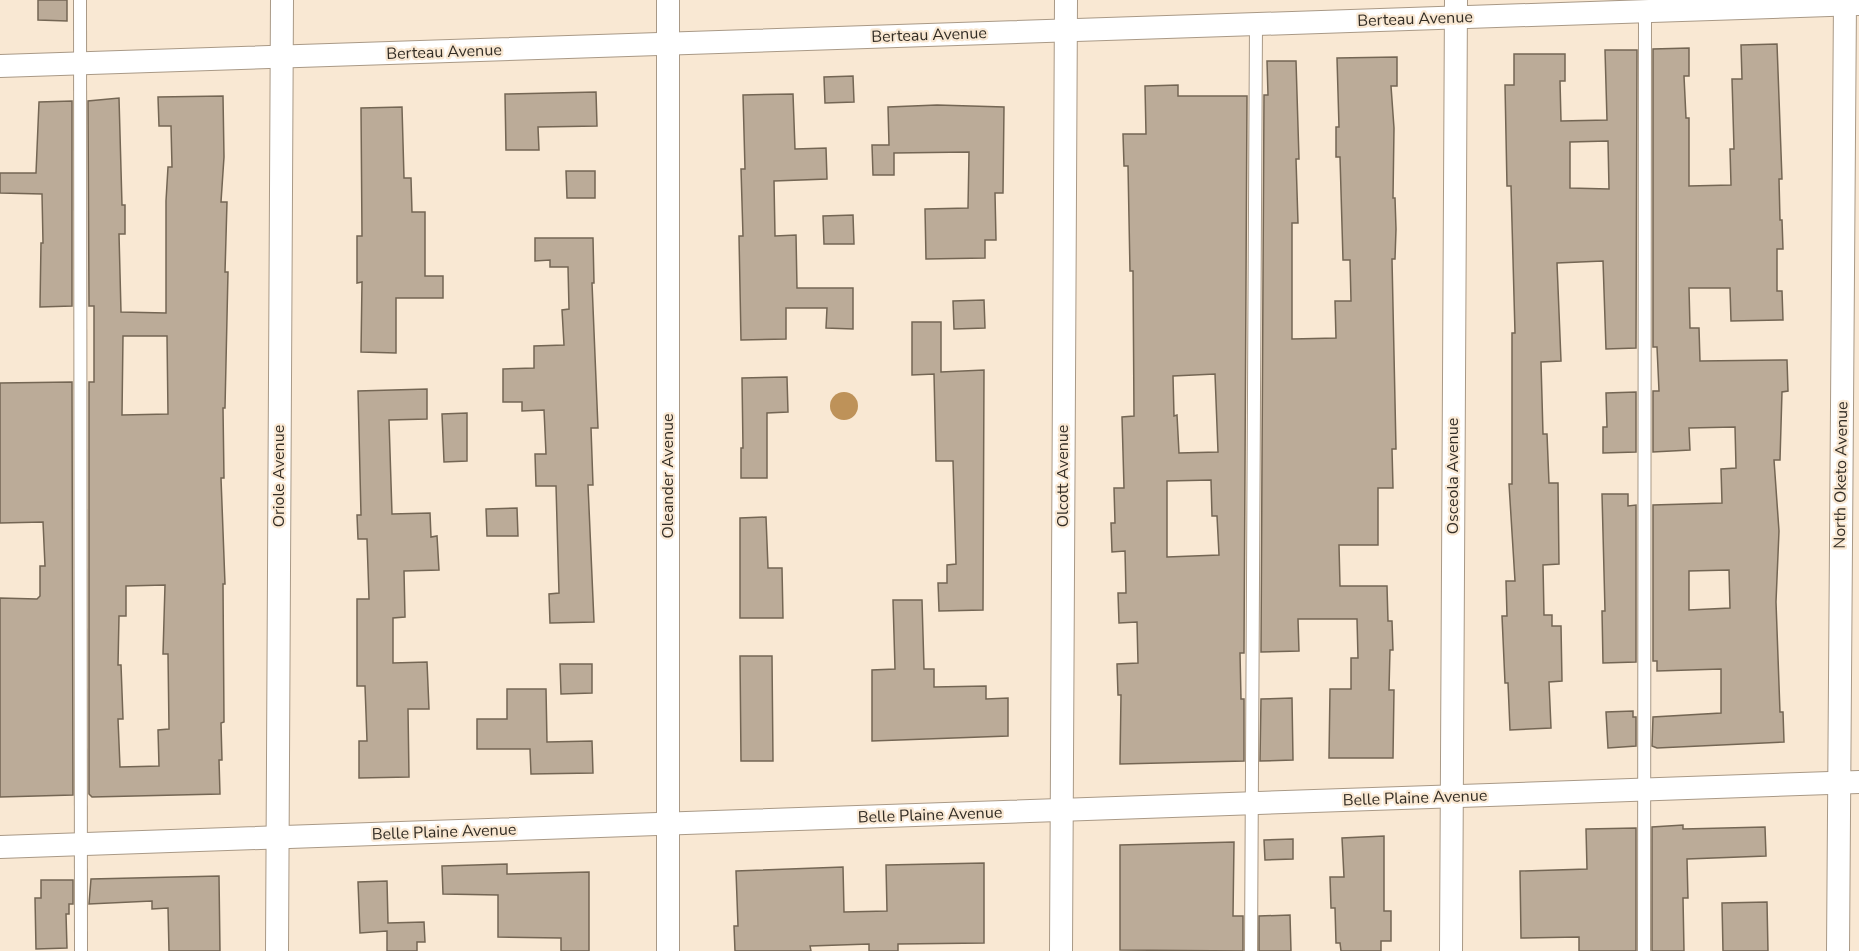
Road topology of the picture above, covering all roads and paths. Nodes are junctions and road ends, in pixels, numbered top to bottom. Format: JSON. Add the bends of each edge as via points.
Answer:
{"nodes":[{"id":1,"x":80,"y":0,"type":"edge"},
{"id":2,"x":282,"y":0,"type":"edge"},
{"id":3,"x":668,"y":0,"type":"edge"},
{"id":4,"x":1066,"y":0,"type":"edge"},
{"id":5,"x":1850,"y":3,"type":"edge"},
{"id":6,"x":1456,"y":9,"type":"edge"},
{"id":7,"x":1645,"y":11,"type":"junction"},
{"id":8,"x":1256,"y":24,"type":"junction"},
{"id":9,"x":1065,"y":30,"type":"junction"},
{"id":10,"x":668,"y":44,"type":"junction"},
{"id":11,"x":281,"y":57,"type":"junction"},
{"id":12,"x":80,"y":63,"type":"junction"},
{"id":13,"x":0,"y":66,"type":"edge"},
{"id":14,"x":1848,"y":782,"type":"edge"},
{"id":15,"x":1645,"y":789,"type":"junction"},
{"id":16,"x":1451,"y":797,"type":"junction"},
{"id":17,"x":1253,"y":803,"type":"junction"},
{"id":18,"x":1062,"y":810,"type":"junction"},
{"id":19,"x":668,"y":824,"type":"junction"},
{"id":20,"x":278,"y":837,"type":"junction"},
{"id":21,"x":81,"y":844,"type":"junction"},
{"id":22,"x":0,"y":847,"type":"edge"},
{"id":23,"x":81,"y":951,"type":"edge"},
{"id":24,"x":277,"y":951,"type":"edge"},
{"id":25,"x":668,"y":951,"type":"edge"},
{"id":26,"x":1061,"y":951,"type":"edge"},
{"id":27,"x":1251,"y":951,"type":"edge"},
{"id":28,"x":1451,"y":951,"type":"edge"},
{"id":29,"x":1644,"y":951,"type":"edge"},
{"id":30,"x":1838,"y":951,"type":"edge"}],
"edges":[{"from":1,"to":12,"type":"lane"},
{"from":2,"to":11,"type":"street","name":"Oriole Avenue"},
{"from":3,"to":10,"type":"street","name":"Oleander Avenue"},
{"from":4,"to":9,"type":"street","name":"Olcott Avenue"},
{"from":5,"to":7,"type":"street","name":"Berteau Avenue"},
{"from":5,"to":14,"type":"street","name":"North Oketo Avenue"},
{"from":6,"to":7,"type":"street","name":"Berteau Avenue"},
{"from":6,"to":8,"type":"street","name":"Berteau Avenue"},
{"from":6,"to":16,"type":"street","name":"Osceola Avenue"},
{"from":7,"to":15,"type":"lane"},
{"from":8,"to":9,"type":"street","name":"Berteau Avenue"},
{"from":8,"to":17,"type":"lane"},
{"from":9,"to":10,"type":"street","name":"Berteau Avenue"},
{"from":9,"to":18,"type":"street","name":"Olcott Avenue"},
{"from":10,"to":11,"type":"street","name":"Berteau Avenue"},
{"from":10,"to":19,"type":"street","name":"Oleander Avenue"},
{"from":11,"to":12,"type":"street","name":"Berteau Avenue"},
{"from":11,"to":20,"type":"street","name":"Oriole Avenue"},
{"from":12,"to":13,"type":"street","name":"Berteau Avenue"},
{"from":12,"to":21,"type":"lane"},
{"from":14,"to":15,"type":"street","name":"Belle Plaine Avenue"},
{"from":14,"to":30,"type":"street","name":"North Oketo Avenue"},
{"from":15,"to":16,"type":"street","name":"Belle Plaine Avenue"},
{"from":15,"to":29,"type":"lane"},
{"from":16,"to":17,"type":"street","name":"Belle Plaine Avenue"},
{"from":16,"to":28,"type":"street","name":"Osceola Avenue"},
{"from":17,"to":18,"type":"street","name":"Belle Plaine Avenue"},
{"from":17,"to":27,"type":"lane"},
{"from":18,"to":19,"type":"street","name":"Belle Plaine Avenue"},
{"from":18,"to":26,"type":"street","name":"Olcott Avenue"},
{"from":19,"to":20,"type":"street","name":"Belle Plaine Avenue"},
{"from":19,"to":25,"type":"street","name":"Oleander Avenue"},
{"from":20,"to":21,"type":"street","name":"Belle Plaine Avenue"},
{"from":20,"to":24,"type":"street","name":"Oriole Avenue"},
{"from":21,"to":22,"type":"street","name":"Belle Plaine Avenue"},
{"from":21,"to":23,"type":"lane"}]}
